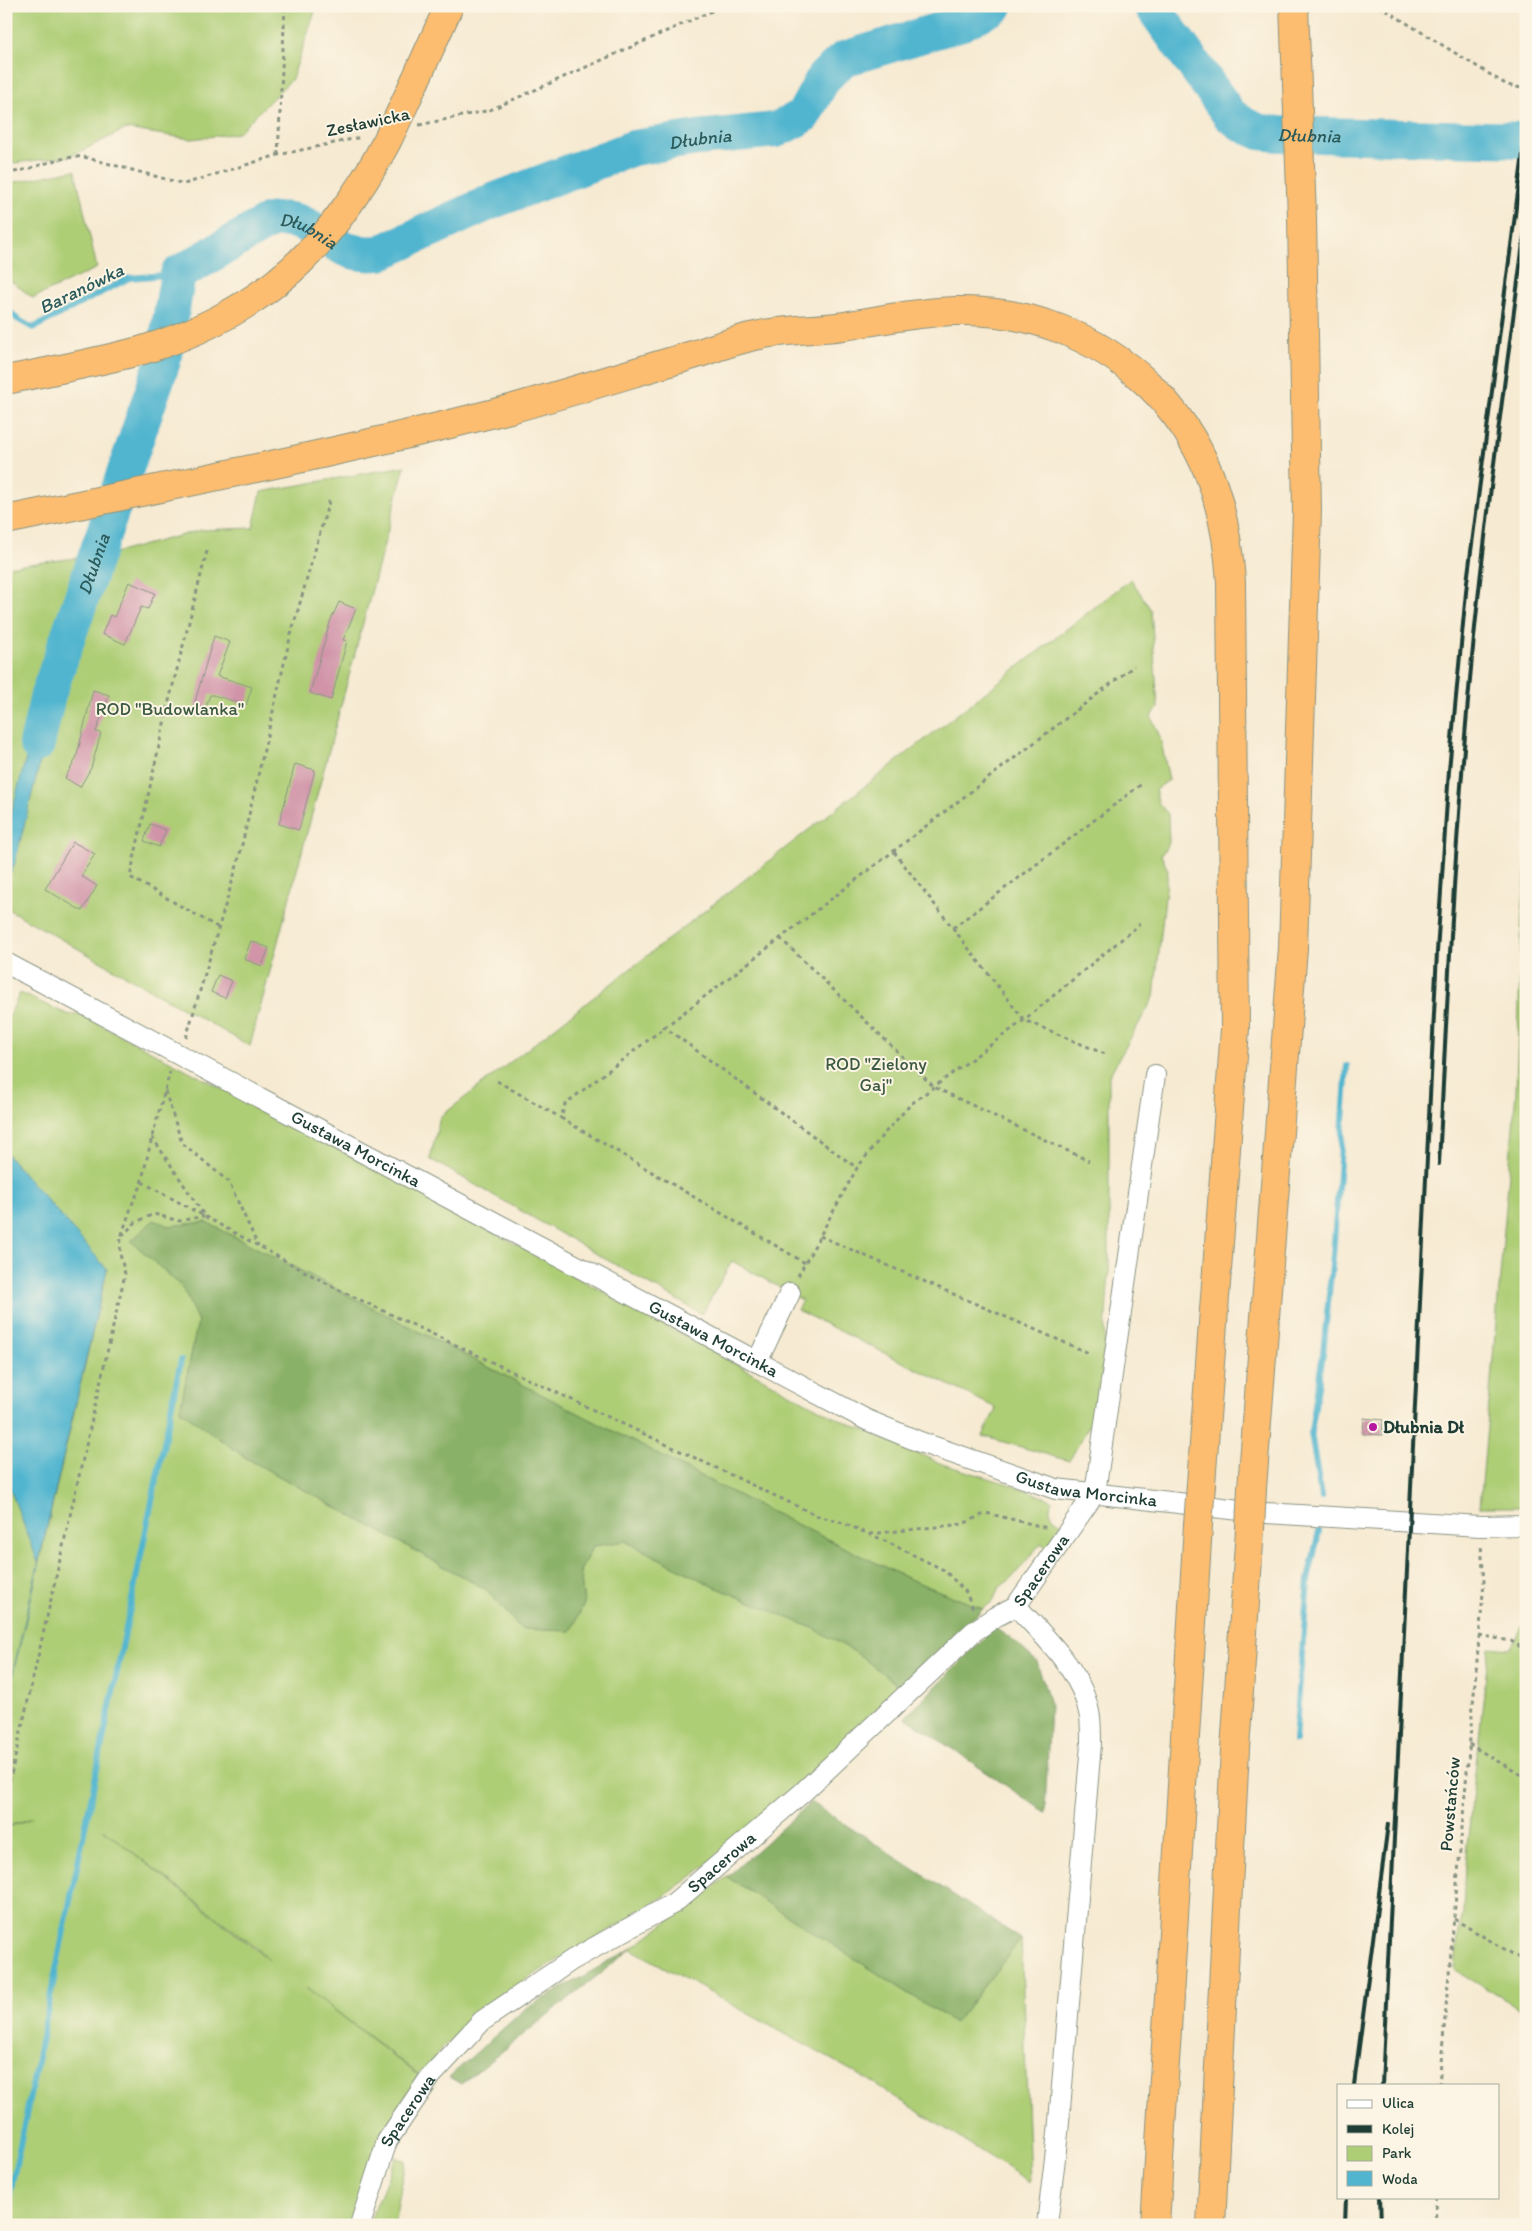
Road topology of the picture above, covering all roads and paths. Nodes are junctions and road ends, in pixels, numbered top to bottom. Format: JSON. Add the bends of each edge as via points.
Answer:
{"nodes":[{"id":1,"x":285,"y":6,"type":"edge"},
{"id":2,"x":449,"y":6,"type":"edge"},
{"id":3,"x":722,"y":6,"type":"edge"},
{"id":4,"x":1294,"y":6,"type":"edge"},
{"id":5,"x":1378,"y":6,"type":"edge"},
{"id":6,"x":1526,"y":89,"type":"edge"},
{"id":7,"x":413,"y":127,"type":"dead end"},
{"id":8,"x":365,"y":137,"type":"dead end"},
{"id":9,"x":278,"y":155,"type":"junction"},
{"id":10,"x":6,"y":173,"type":"edge"},
{"id":11,"x":6,"y":380,"type":"edge"},
{"id":12,"x":328,"y":502,"type":"dead end"},
{"id":13,"x":6,"y":520,"type":"edge"},
{"id":14,"x":207,"y":551,"type":"dead end"},
{"id":15,"x":1134,"y":666,"type":"dead end"},
{"id":16,"x":1143,"y":783,"type":"dead end"},
{"id":17,"x":894,"y":852,"type":"junction"},
{"id":18,"x":1140,"y":924,"type":"dead end"},
{"id":19,"x":218,"y":928,"type":"junction"},
{"id":20,"x":953,"y":928,"type":"junction"},
{"id":21,"x":780,"y":938,"type":"junction"},
{"id":22,"x":7,"y":963,"type":"edge"},
{"id":23,"x":1024,"y":1020,"type":"junction"},
{"id":24,"x":663,"y":1026,"type":"junction"},
{"id":25,"x":179,"y":1054,"type":"junction"},
{"id":26,"x":1105,"y":1054,"type":"dead end"},
{"id":27,"x":1155,"y":1075,"type":"dead end"},
{"id":28,"x":497,"y":1081,"type":"dead end"},
{"id":29,"x":934,"y":1088,"type":"junction"},
{"id":30,"x":165,"y":1090,"type":"junction"},
{"id":31,"x":561,"y":1118,"type":"junction"},
{"id":32,"x":152,"y":1137,"type":"junction"},
{"id":33,"x":1089,"y":1161,"type":"dead end"},
{"id":34,"x":857,"y":1168,"type":"junction"},
{"id":35,"x":142,"y":1182,"type":"junction"},
{"id":36,"x":205,"y":1216,"type":"junction"},
{"id":37,"x":820,"y":1236,"type":"junction"},
{"id":38,"x":121,"y":1237,"type":"junction"},
{"id":39,"x":258,"y":1246,"type":"junction"},
{"id":40,"x":805,"y":1263,"type":"junction"},
{"id":41,"x":790,"y":1293,"type":"joint"},
{"id":42,"x":1091,"y":1354,"type":"dead end"},
{"id":43,"x":757,"y":1362,"type":"junction"},
{"id":44,"x":1095,"y":1493,"type":"junction"},
{"id":45,"x":1526,"y":1525,"type":"edge"},
{"id":46,"x":1480,"y":1526,"type":"junction"},
{"id":47,"x":1068,"y":1532,"type":"junction"},
{"id":48,"x":867,"y":1534,"type":"junction"},
{"id":49,"x":1016,"y":1606,"type":"junction"},
{"id":50,"x":974,"y":1632,"type":"junction"},
{"id":51,"x":1479,"y":1635,"type":"junction"},
{"id":52,"x":1526,"y":1650,"type":"edge"},
{"id":53,"x":1470,"y":1744,"type":"junction"},
{"id":54,"x":1526,"y":1778,"type":"edge"},
{"id":55,"x":6,"y":1797,"type":"edge"},
{"id":56,"x":1454,"y":1919,"type":"junction"},
{"id":57,"x":1526,"y":1962,"type":"edge"},
{"id":58,"x":1439,"y":2084,"type":"edge"},
{"id":59,"x":1435,"y":2198,"type":"edge"},
{"id":60,"x":360,"y":2225,"type":"edge"},
{"id":61,"x":1047,"y":2225,"type":"edge"},
{"id":62,"x":1155,"y":2225,"type":"edge"},
{"id":63,"x":1212,"y":2225,"type":"edge"},
{"id":64,"x":1436,"y":2225,"type":"edge"}],
"edges":[{"from":1,"to":9,"type":"path"},
{"from":2,"to":11,"type":"highway","bridge":true,"via":[[387,142],[356,192],[318,242],[278,281],[234,311],[145,349]]},
{"from":3,"to":7,"type":"path","name":"Zesławicka","via":[[490,110]]},
{"from":4,"to":63,"type":"highway","bridge":true,"via":[[1302,217],[1307,511],[1293,948],[1235,1749]]},
{"from":5,"to":6,"type":"path","via":[[1507,84]]},
{"from":8,"to":9,"type":"path","name":"Zesławicka"},
{"from":9,"to":10,"type":"path","name":"Zesławicka","via":[[184,184],[71,156],[24,171]]},
{"from":12,"to":19,"type":"path","via":[[290,638],[238,862]]},
{"from":13,"to":62,"type":"highway","bridge":true,"via":[[362,444],[511,408],[762,334],[819,330],[939,312],[982,312],[1031,319],[1059,328],[1089,342],[1131,369],[1169,407],[1200,454],[1220,503],[1229,552],[1235,1029],[1198,1525]]},
{"from":14,"to":19,"type":"path","via":[[169,701],[130,877]]},
{"from":15,"to":17,"type":"path"},
{"from":16,"to":20,"type":"path"},
{"from":17,"to":20,"type":"path"},
{"from":17,"to":21,"type":"path"},
{"from":18,"to":23,"type":"path"},
{"from":19,"to":25,"type":"path"},
{"from":20,"to":23,"type":"path"},
{"from":21,"to":24,"type":"path"},
{"from":21,"to":29,"type":"path"},
{"from":22,"to":25,"type":"street","name":"Gustawa Morcinka"},
{"from":23,"to":26,"type":"path"},
{"from":23,"to":29,"type":"path"},
{"from":24,"to":31,"type":"path","via":[[566,1104]]},
{"from":24,"to":34,"type":"path"},
{"from":25,"to":30,"type":"path"},
{"from":25,"to":43,"type":"street","name":"Gustawa Morcinka"},
{"from":27,"to":44,"type":"street"},
{"from":28,"to":31,"type":"path"},
{"from":29,"to":33,"type":"path"},
{"from":29,"to":34,"type":"path","via":[[911,1104]]},
{"from":30,"to":32,"type":"path"},
{"from":30,"to":39,"type":"path","via":[[182,1143],[229,1182]]},
{"from":31,"to":40,"type":"path"},
{"from":32,"to":35,"type":"path"},
{"from":32,"to":36,"type":"path"},
{"from":34,"to":37,"type":"path"},
{"from":35,"to":36,"type":"path"},
{"from":35,"to":38,"type":"path"},
{"from":36,"to":38,"type":"path","via":[[179,1221],[154,1214],[136,1222]]},
{"from":36,"to":39,"type":"path"},
{"from":37,"to":40,"type":"path"},
{"from":37,"to":42,"type":"path"},
{"from":38,"to":55,"type":"path","via":[[120,1254],[125,1274]]},
{"from":39,"to":48,"type":"path","via":[[362,1301],[818,1516]]},
{"from":40,"to":41,"type":"path"},
{"from":41,"to":43,"type":"street"},
{"from":43,"to":44,"type":"street","name":"Gustawa Morcinka","via":[[866,1420],[920,1442],[1056,1489]]},
{"from":44,"to":46,"type":"street","name":"Gustawa Morcinka","via":[[1266,1513]]},
{"from":44,"to":47,"type":"street","name":"Spacerowa"},
{"from":45,"to":46,"type":"street","name":"Gustawa Morcinka"},
{"from":46,"to":51,"type":"path","name":"Powstańców","via":[[1484,1582]]},
{"from":47,"to":48,"type":"path","via":[[986,1513],[964,1524]]},
{"from":47,"to":49,"type":"street","name":"Spacerowa"},
{"from":48,"to":50,"type":"path","via":[[944,1570],[966,1592],[973,1607]]},
{"from":49,"to":50,"type":"street","name":"Spacerowa","via":[[995,1616]]},
{"from":49,"to":61,"type":"street","via":[[1072,1672],[1090,1717],[1092,1744]]},
{"from":50,"to":60,"type":"street","name":"Spacerowa","via":[[802,1793],[674,1903],[572,1960],[482,2021],[432,2076],[388,2141]]},
{"from":51,"to":52,"type":"path","via":[[1511,1641]]},
{"from":51,"to":53,"type":"path","name":"Powstańców"},
{"from":53,"to":54,"type":"path"},
{"from":53,"to":56,"type":"path","name":"Powstańców"},
{"from":56,"to":57,"type":"path"},
{"from":56,"to":58,"type":"path","name":"Powstańców"},
{"from":59,"to":64,"type":"path"}]}
